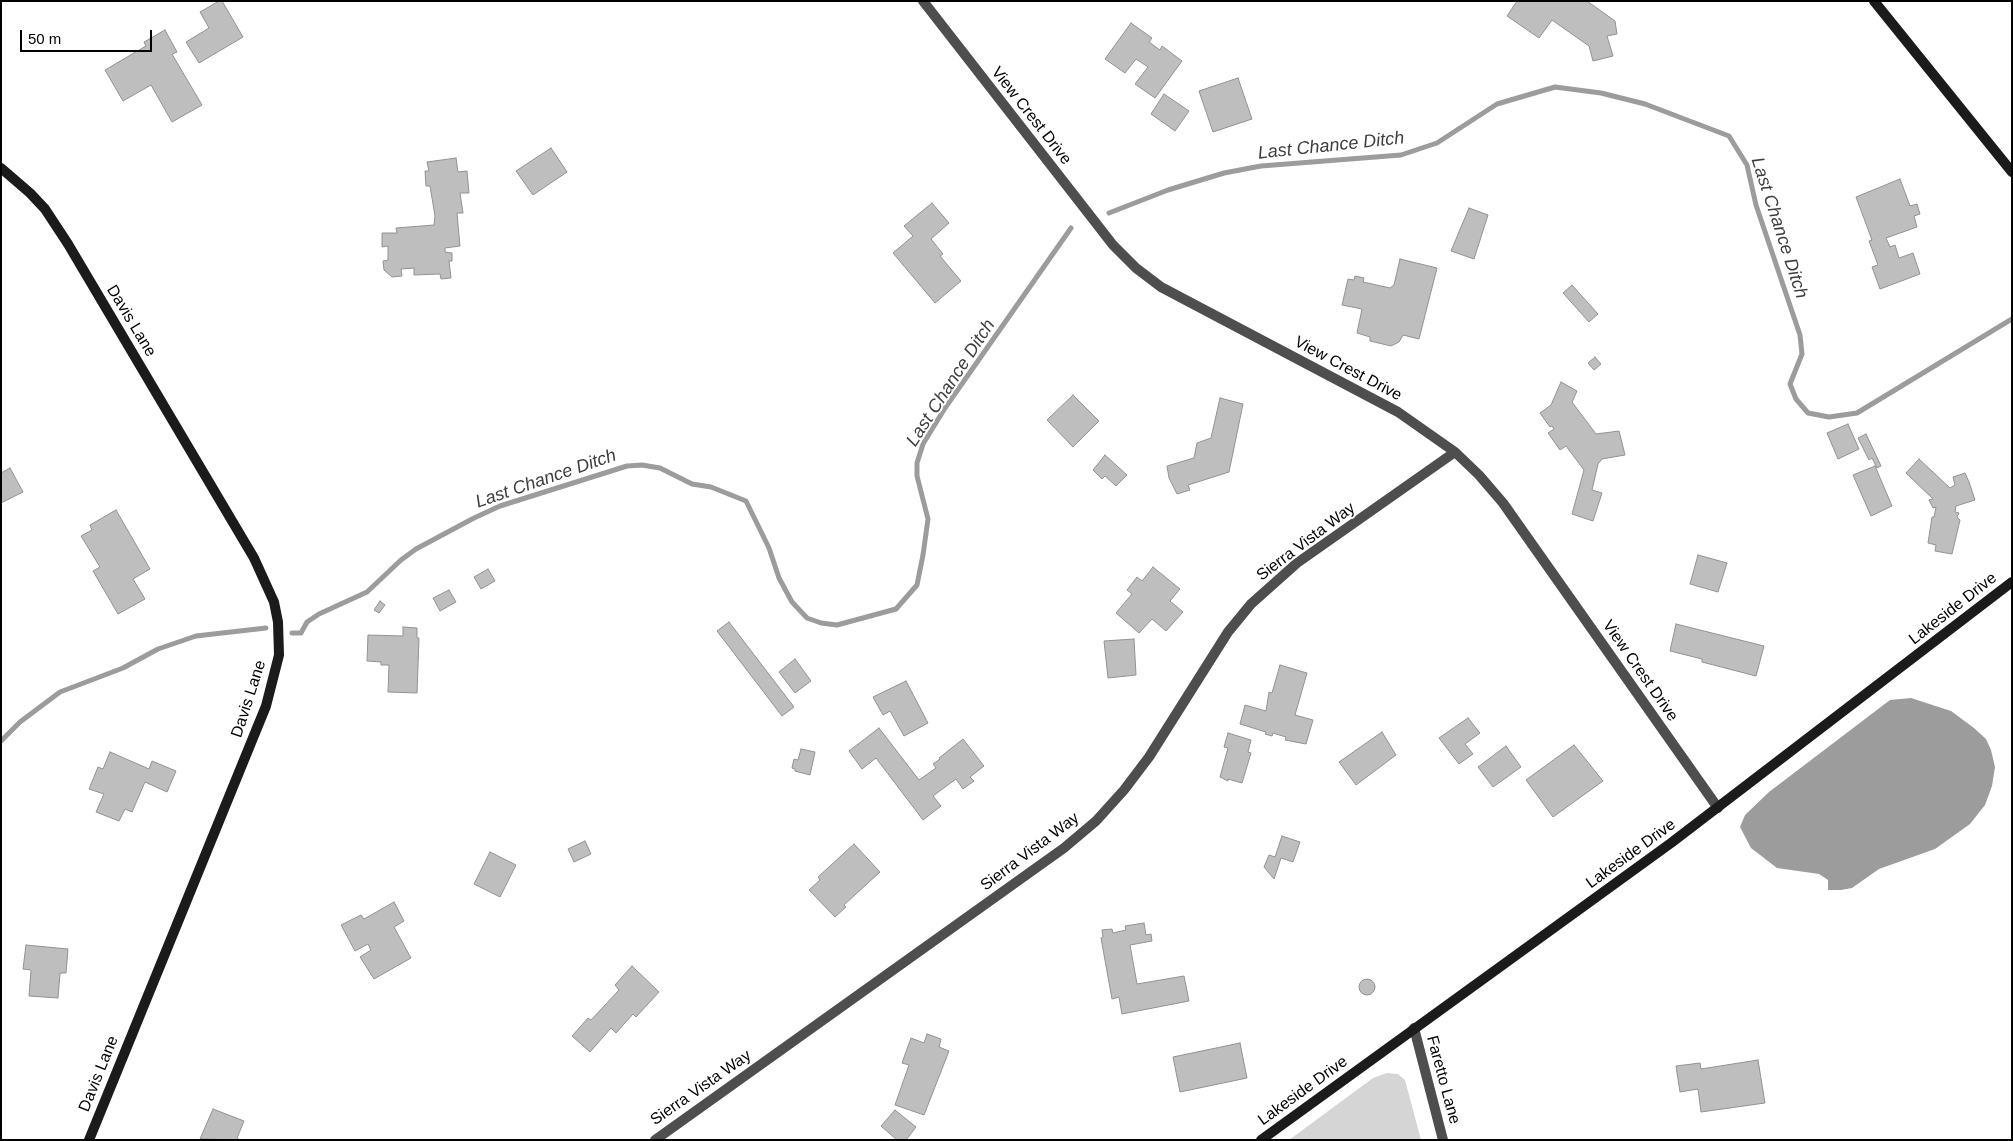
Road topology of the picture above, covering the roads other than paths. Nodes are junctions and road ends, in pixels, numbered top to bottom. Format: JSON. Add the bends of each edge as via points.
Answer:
{"nodes":[{"id":1,"x":923,"y":1,"type":"edge"},
{"id":2,"x":1874,"y":1,"type":"edge"},
{"id":3,"x":1,"y":168,"type":"edge"},
{"id":4,"x":2012,"y":172,"type":"edge"},
{"id":5,"x":1455,"y":452,"type":"junction"},
{"id":6,"x":2012,"y":582,"type":"edge"},
{"id":7,"x":1718,"y":808,"type":"junction"},
{"id":8,"x":1414,"y":1028,"type":"junction"},
{"id":9,"x":89,"y":1140,"type":"edge"},
{"id":10,"x":654,"y":1140,"type":"edge"},
{"id":11,"x":1261,"y":1140,"type":"edge"},
{"id":12,"x":1444,"y":1140,"type":"edge"}],
"edges":[{"from":1,"to":5,"type":"street","name":"View Crest Drive","via":[[1113,245],[1136,268],[1161,287],[1398,412]]},
{"from":2,"to":4,"type":"street"},
{"from":3,"to":9,"type":"street","name":"Davis Lane","via":[[35,198],[68,244],[254,558],[274,602],[278,622],[279,655],[266,706]]},
{"from":5,"to":7,"type":"street","name":"View Crest Drive","via":[[1502,503]]},
{"from":5,"to":10,"type":"street","name":"Sierra Vista Way","via":[[1297,564],[1251,604],[1228,632],[1149,757],[1096,821],[1064,848]]},
{"from":6,"to":7,"type":"street","name":"Lakeside Drive"},
{"from":7,"to":8,"type":"street","name":"Lakeside Drive"},
{"from":8,"to":11,"type":"street","name":"Lakeside Drive"},
{"from":8,"to":12,"type":"street","name":"Faretto Lane"}]}
